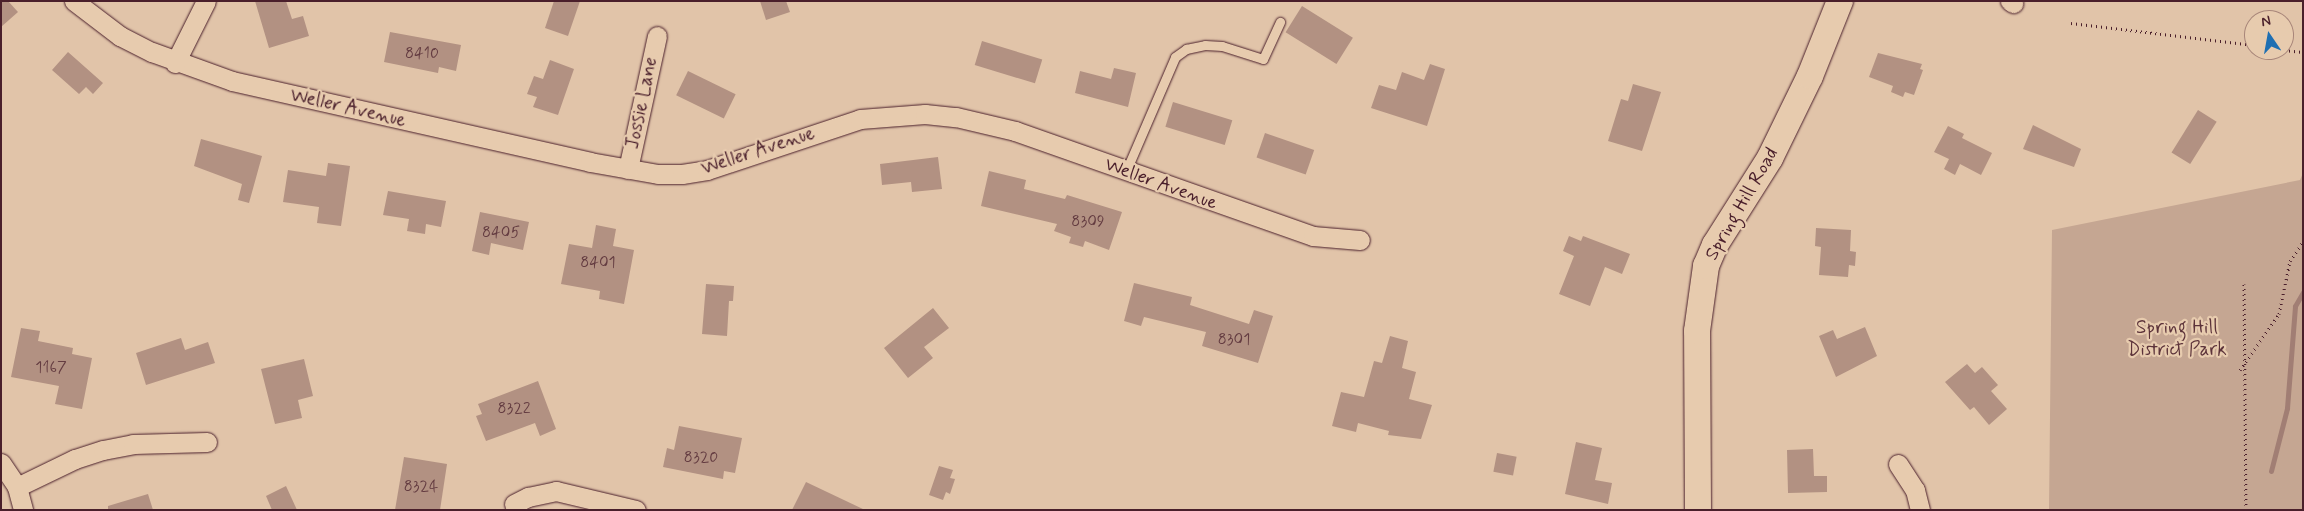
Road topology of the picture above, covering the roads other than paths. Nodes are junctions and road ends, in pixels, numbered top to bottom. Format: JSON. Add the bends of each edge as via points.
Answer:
{"nodes":[{"id":1,"x":74,"y":1,"type":"edge"},
{"id":2,"x":206,"y":1,"type":"edge"},
{"id":3,"x":1840,"y":1,"type":"edge"},
{"id":4,"x":1280,"y":22,"type":"dead end"},
{"id":5,"x":657,"y":36,"type":"dead end"},
{"id":6,"x":175,"y":63,"type":"junction"},
{"id":7,"x":628,"y":169,"type":"junction"},
{"id":8,"x":1126,"y":172,"type":"junction"},
{"id":9,"x":1360,"y":240,"type":"dead end"},
{"id":10,"x":207,"y":442,"type":"dead end"},
{"id":11,"x":1,"y":463,"type":"edge"},
{"id":12,"x":1898,"y":464,"type":"dead end"},
{"id":13,"x":17,"y":487,"type":"junction"},
{"id":14,"x":514,"y":504,"type":"dead end"},
{"id":15,"x":23,"y":510,"type":"edge"},
{"id":16,"x":636,"y":510,"type":"edge"},
{"id":17,"x":1698,"y":510,"type":"edge"},
{"id":18,"x":1920,"y":510,"type":"edge"}],
"edges":[{"from":1,"to":6,"type":"street","name":"Weller Avenue","via":[[120,36]]},
{"from":2,"to":6,"type":"street"},
{"from":3,"to":17,"type":"main road","name":"Spring Hill Road","via":[[1810,76],[1770,158],[1715,244],[1706,266],[1697,331]]},
{"from":4,"to":8,"type":"lane","via":[[1263,59],[1222,46],[1205,45],[1186,49],[1175,56]]},
{"from":5,"to":7,"type":"street","name":"Jossie Lane"},
{"from":6,"to":7,"type":"street","name":"Weller Avenue","via":[[290,95]]},
{"from":7,"to":8,"type":"street","name":"Weller Avenue","via":[[658,174],[707,170],[832,126],[890,114],[925,114],[984,122]]},
{"from":8,"to":9,"type":"street","name":"Weller Avenue","via":[[1313,236]]},
{"from":10,"to":13,"type":"street","via":[[133,444],[103,450],[75,459]]},
{"from":11,"to":13,"type":"street"},
{"from":12,"to":18,"type":"street","via":[[1916,490]]},
{"from":13,"to":15,"type":"street"},
{"from":14,"to":16,"type":"street","via":[[528,497],[556,491]]}]}
